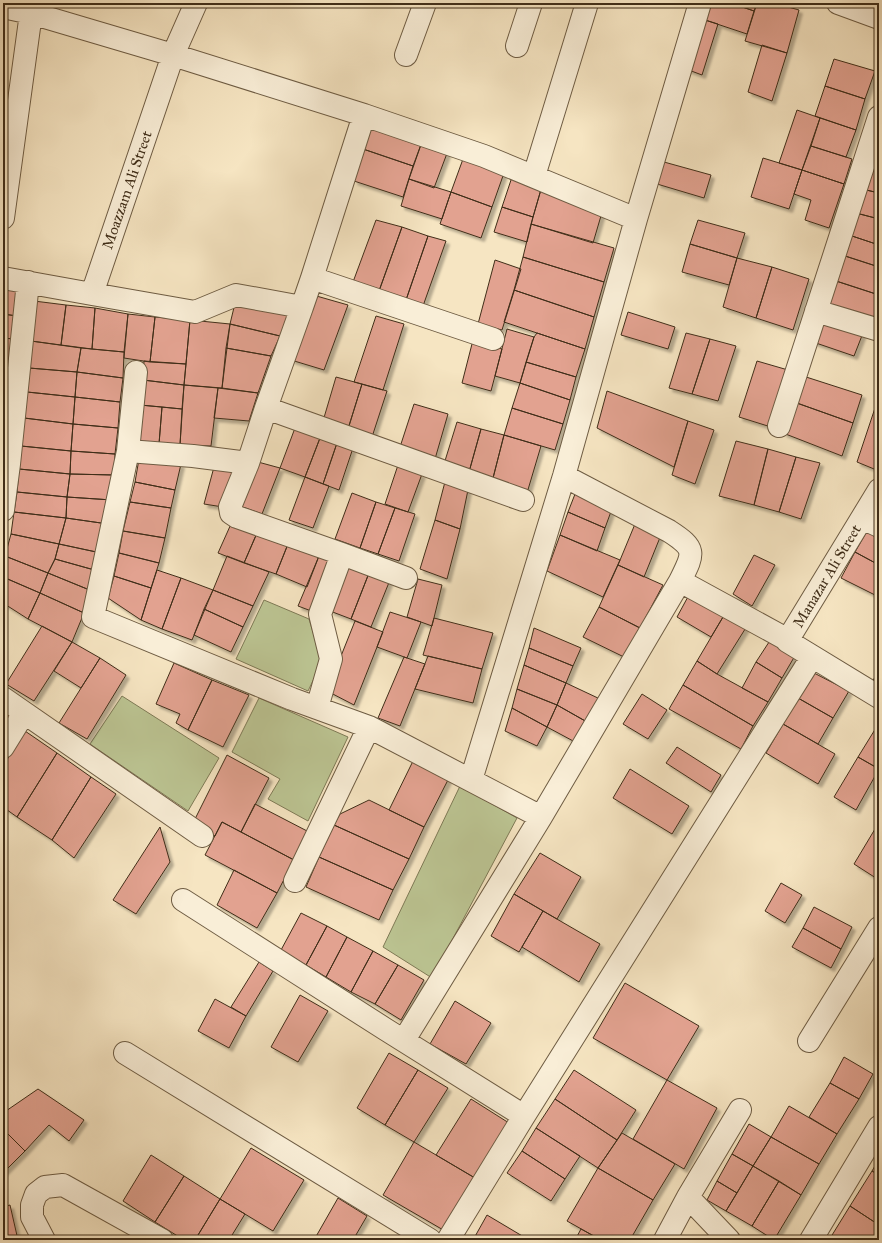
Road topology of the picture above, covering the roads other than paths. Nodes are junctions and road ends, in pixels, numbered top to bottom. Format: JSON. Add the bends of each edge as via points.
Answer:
{"nodes":[{"id":1,"x":196,"y":3,"type":"edge"},
{"id":2,"x":425,"y":3,"type":"edge"},
{"id":3,"x":531,"y":3,"type":"edge"},
{"id":4,"x":587,"y":3,"type":"edge"},
{"id":5,"x":700,"y":3,"type":"edge"},
{"id":6,"x":838,"y":3,"type":"edge"},
{"id":7,"x":3,"y":7,"type":"edge"},
{"id":8,"x":31,"y":12,"type":"junction"},
{"id":9,"x":879,"y":18,"type":"edge"},
{"id":10,"x":517,"y":46,"type":"dead end"},
{"id":11,"x":173,"y":54,"type":"junction"},
{"id":12,"x":406,"y":55,"type":"dead end"},
{"id":13,"x":364,"y":115,"type":"junction"},
{"id":14,"x":879,"y":117,"type":"edge"},
{"id":15,"x":534,"y":176,"type":"junction"},
{"id":16,"x":3,"y":218,"type":"edge"},
{"id":17,"x":636,"y":219,"type":"junction"},
{"id":18,"x":3,"y":278,"type":"edge"},
{"id":19,"x":312,"y":278,"type":"junction"},
{"id":20,"x":28,"y":282,"type":"junction"},
{"id":21,"x":92,"y":294,"type":"junction"},
{"id":22,"x":302,"y":307,"type":"junction"},
{"id":23,"x":816,"y":311,"type":"junction"},
{"id":24,"x":879,"y":330,"type":"edge"},
{"id":25,"x":493,"y":339,"type":"dead end"},
{"id":26,"x":136,"y":372,"type":"dead end"},
{"id":27,"x":266,"y":408,"type":"junction"},
{"id":28,"x":779,"y":426,"type":"dead end"},
{"id":29,"x":128,"y":452,"type":"junction"},
{"id":30,"x":248,"y":463,"type":"junction"},
{"id":31,"x":564,"y":476,"type":"junction"},
{"id":32,"x":879,"y":490,"type":"edge"},
{"id":33,"x":523,"y":500,"type":"dead end"},
{"id":34,"x":3,"y":510,"type":"edge"},
{"id":35,"x":870,"y":522,"type":"edge"},
{"id":36,"x":342,"y":554,"type":"junction"},
{"id":37,"x":406,"y":578,"type":"dead end"},
{"id":38,"x":680,"y":581,"type":"junction"},
{"id":39,"x":788,"y":641,"type":"junction"},
{"id":40,"x":812,"y":657,"type":"junction"},
{"id":41,"x":879,"y":697,"type":"edge"},
{"id":42,"x":3,"y":698,"type":"edge"},
{"id":43,"x":318,"y":708,"type":"junction"},
{"id":44,"x":24,"y":713,"type":"junction"},
{"id":45,"x":369,"y":727,"type":"junction"},
{"id":46,"x":3,"y":747,"type":"edge"},
{"id":47,"x":471,"y":780,"type":"junction"},
{"id":48,"x":541,"y":817,"type":"junction"},
{"id":49,"x":202,"y":836,"type":"dead end"},
{"id":50,"x":294,"y":881,"type":"dead end"},
{"id":51,"x":183,"y":900,"type":"dead end"},
{"id":52,"x":879,"y":928,"type":"edge"},
{"id":53,"x":404,"y":1040,"type":"junction"},
{"id":54,"x":809,"y":1040,"type":"dead end"},
{"id":55,"x":124,"y":1053,"type":"dead end"},
{"id":56,"x":740,"y":1110,"type":"dead end"},
{"id":57,"x":524,"y":1116,"type":"junction"},
{"id":58,"x":879,"y":1126,"type":"edge"},
{"id":59,"x":688,"y":1197,"type":"junction"},
{"id":60,"x":44,"y":1240,"type":"edge"},
{"id":61,"x":162,"y":1240,"type":"edge"},
{"id":62,"x":430,"y":1240,"type":"edge"},
{"id":63,"x":448,"y":1240,"type":"edge"},
{"id":64,"x":665,"y":1240,"type":"edge"},
{"id":65,"x":729,"y":1240,"type":"edge"},
{"id":66,"x":811,"y":1240,"type":"edge"}],
"edges":[{"from":1,"to":11,"type":"street","name":"Moazzam Ali Street"},
{"from":2,"to":12,"type":"street"},
{"from":3,"to":10,"type":"street"},
{"from":4,"to":15,"type":"street"},
{"from":5,"to":17,"type":"street"},
{"from":6,"to":9,"type":"street"},
{"from":7,"to":8,"type":"street"},
{"from":8,"to":11,"type":"street"},
{"from":8,"to":16,"type":"street"},
{"from":11,"to":13,"type":"street"},
{"from":11,"to":21,"type":"street","name":"Moazzam Ali Street"},
{"from":13,"to":15,"type":"street"},
{"from":13,"to":19,"type":"street"},
{"from":14,"to":23,"type":"street"},
{"from":15,"to":17,"type":"street"},
{"from":17,"to":31,"type":"street"},
{"from":18,"to":20,"type":"street"},
{"from":19,"to":22,"type":"street"},
{"from":19,"to":25,"type":"street"},
{"from":20,"to":21,"type":"street"},
{"from":20,"to":34,"type":"street"},
{"from":21,"to":22,"type":"street","via":[[195,312],[236,296]]},
{"from":22,"to":27,"type":"street"},
{"from":23,"to":24,"type":"street"},
{"from":23,"to":28,"type":"street"},
{"from":26,"to":29,"type":"street"},
{"from":27,"to":30,"type":"street"},
{"from":27,"to":33,"type":"street"},
{"from":29,"to":30,"type":"street"},
{"from":29,"to":43,"type":"street","via":[[93,617]]},
{"from":30,"to":36,"type":"street","via":[[230,507],[231,513]]},
{"from":31,"to":38,"type":"street","via":[[685,540],[691,550],[690,561]]},
{"from":31,"to":47,"type":"street"},
{"from":32,"to":35,"type":"street","name":"Manazar Ali Street"},
{"from":35,"to":39,"type":"street","name":"Manazar Ali Street"},
{"from":36,"to":37,"type":"street"},
{"from":36,"to":43,"type":"street","via":[[320,614],[331,659]]},
{"from":38,"to":39,"type":"street"},
{"from":38,"to":48,"type":"street"},
{"from":39,"to":40,"type":"street"},
{"from":40,"to":41,"type":"street"},
{"from":40,"to":57,"type":"street"},
{"from":42,"to":44,"type":"street"},
{"from":43,"to":45,"type":"street"},
{"from":44,"to":46,"type":"street"},
{"from":44,"to":49,"type":"street"},
{"from":45,"to":47,"type":"street"},
{"from":45,"to":50,"type":"street"},
{"from":47,"to":48,"type":"street"},
{"from":48,"to":53,"type":"street"},
{"from":51,"to":53,"type":"street"},
{"from":52,"to":54,"type":"street"},
{"from":53,"to":57,"type":"street"},
{"from":55,"to":62,"type":"street"},
{"from":56,"to":59,"type":"street"},
{"from":57,"to":63,"type":"street"},
{"from":58,"to":66,"type":"street"},
{"from":59,"to":64,"type":"street"},
{"from":59,"to":65,"type":"street"},
{"from":60,"to":61,"type":"street","via":[[32,1217],[32,1205],[36,1194],[45,1186],[63,1186]]}]}
